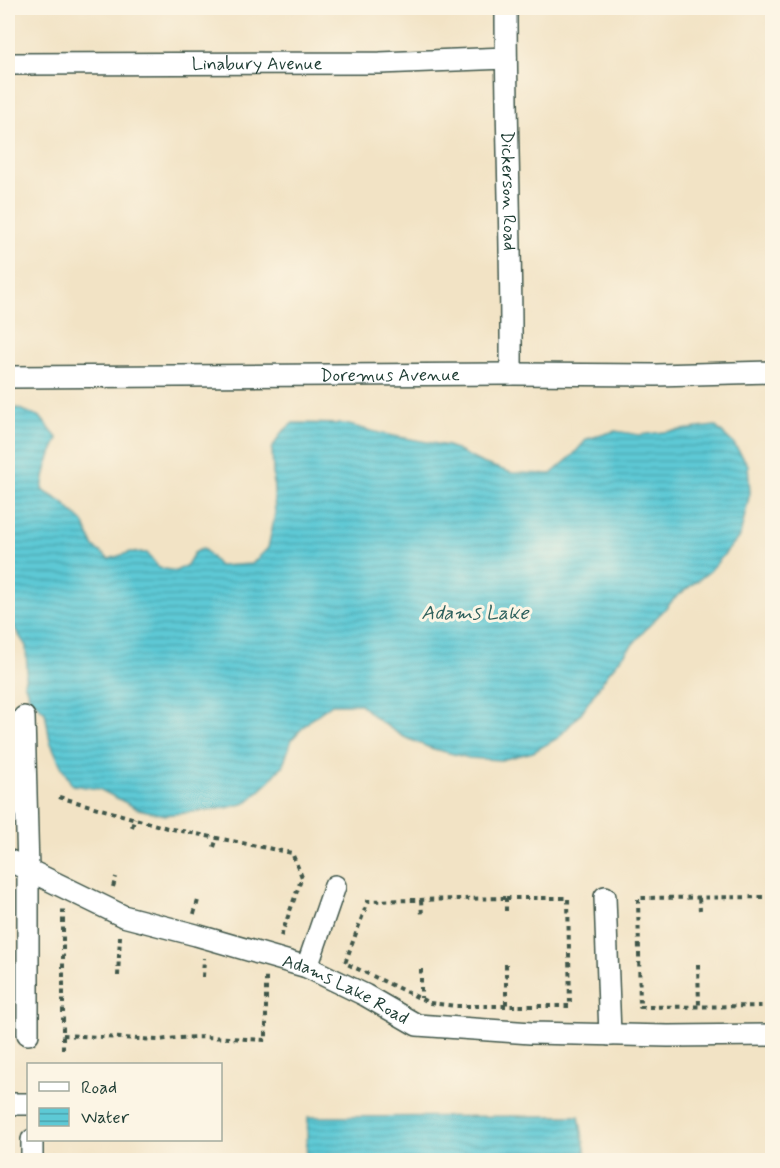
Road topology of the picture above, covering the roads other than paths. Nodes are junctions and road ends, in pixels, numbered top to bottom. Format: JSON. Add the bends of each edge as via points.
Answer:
{"nodes":[{"id":1,"x":507,"y":8,"type":"edge"},
{"id":2,"x":506,"y":58,"type":"junction"},
{"id":3,"x":8,"y":64,"type":"edge"},
{"id":4,"x":772,"y":372,"type":"edge"},
{"id":5,"x":512,"y":374,"type":"junction"},
{"id":6,"x":8,"y":377,"type":"edge"},
{"id":7,"x":24,"y":717,"type":"dead end"},
{"id":8,"x":8,"y":860,"type":"edge"},
{"id":9,"x":28,"y":870,"type":"junction"},
{"id":10,"x":335,"y":886,"type":"dead end"},
{"id":11,"x":605,"y":897,"type":"dead end"},
{"id":12,"x":307,"y":967,"type":"junction"},
{"id":13,"x":28,"y":1034,"type":"dead end"},
{"id":14,"x":610,"y":1035,"type":"junction"},
{"id":15,"x":772,"y":1035,"type":"edge"},
{"id":16,"x":8,"y":1104,"type":"edge"},
{"id":17,"x":27,"y":1104,"type":"edge"},
{"id":18,"x":32,"y":1141,"type":"edge"},
{"id":19,"x":32,"y":1161,"type":"edge"}],
"edges":[{"from":1,"to":2,"type":"street","name":"Dickerson Road"},
{"from":2,"to":3,"type":"street","name":"Linabury Avenue","via":[[368,63]]},
{"from":2,"to":5,"type":"street","name":"Dickerson Road"},
{"from":4,"to":5,"type":"street","name":"Doremus Avenue"},
{"from":5,"to":6,"type":"street","name":"Doremus Avenue"},
{"from":7,"to":9,"type":"street"},
{"from":8,"to":9,"type":"street","name":"Adams Lake Road"},
{"from":9,"to":12,"type":"street","name":"Adams Lake Road","via":[[123,916]]},
{"from":9,"to":13,"type":"street"},
{"from":10,"to":12,"type":"street"},
{"from":11,"to":14,"type":"street"},
{"from":12,"to":14,"type":"street","name":"Adams Lake Road","via":[[417,1024]]},
{"from":14,"to":15,"type":"street","name":"Adams Lake Road"},
{"from":16,"to":17,"type":"street"},
{"from":18,"to":19,"type":"street"}]}
